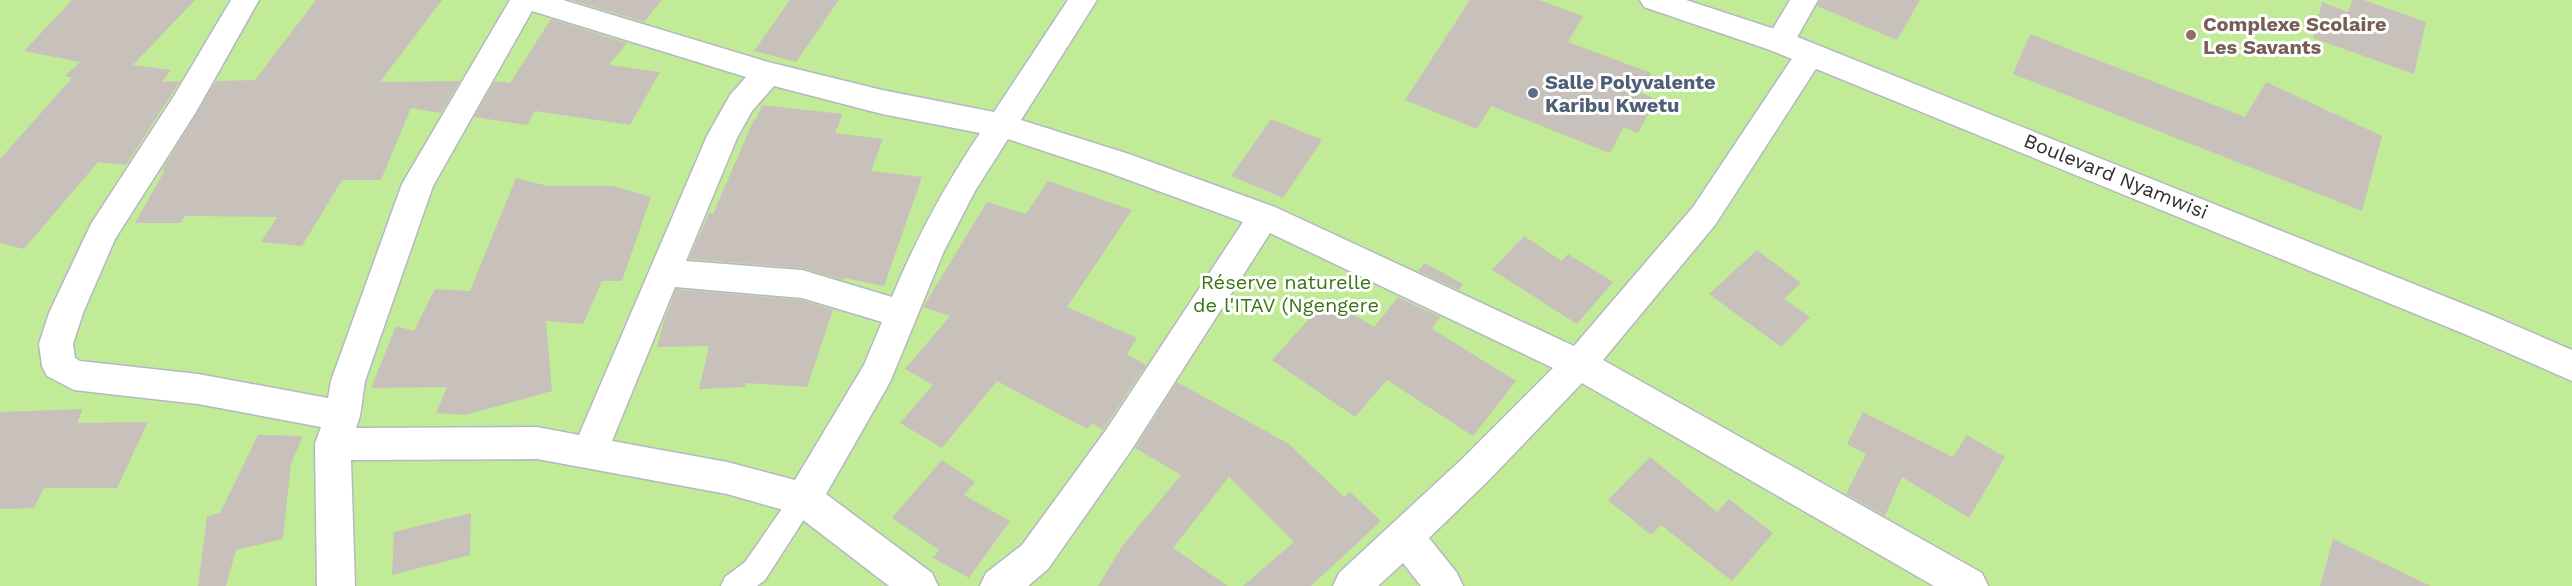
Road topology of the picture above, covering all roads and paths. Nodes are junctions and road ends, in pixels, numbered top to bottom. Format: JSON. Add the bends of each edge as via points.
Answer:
{"nodes":[{"id":1,"x":245,"y":0,"type":"edge"},
{"id":2,"x":524,"y":0,"type":"edge"},
{"id":3,"x":529,"y":0,"type":"edge"},
{"id":4,"x":1083,"y":0,"type":"edge"},
{"id":5,"x":1654,"y":0,"type":"edge"},
{"id":6,"x":1804,"y":0,"type":"edge"},
{"id":7,"x":1780,"y":42,"type":"junction"},
{"id":8,"x":1809,"y":56,"type":"junction"},
{"id":9,"x":768,"y":73,"type":"junction"},
{"id":10,"x":1001,"y":125,"type":"junction"},
{"id":11,"x":1264,"y":216,"type":"junction"},
{"id":12,"x":666,"y":273,"type":"junction"},
{"id":13,"x":900,"y":314,"type":"junction"},
{"id":14,"x":1579,"y":364,"type":"junction"},
{"id":15,"x":2572,"y":366,"type":"edge"},
{"id":16,"x":338,"y":430,"type":"junction"},
{"id":17,"x":590,"y":453,"type":"junction"},
{"id":18,"x":804,"y":499,"type":"junction"},
{"id":19,"x":1405,"y":537,"type":"junction"},
{"id":20,"x":336,"y":586,"type":"edge"},
{"id":21,"x":735,"y":586,"type":"edge"},
{"id":22,"x":920,"y":586,"type":"edge"},
{"id":23,"x":999,"y":586,"type":"edge"},
{"id":24,"x":1352,"y":586,"type":"edge"},
{"id":25,"x":1444,"y":586,"type":"edge"},
{"id":26,"x":1969,"y":586,"type":"edge"}],
"edges":[{"from":1,"to":16,"type":"street","via":[[185,104],[102,233],[66,313],[56,344],[59,366],[74,375],[198,389]]},
{"from":2,"to":16,"type":"street","via":[[418,184],[348,381]]},
{"from":3,"to":9,"type":"street"},
{"from":4,"to":10,"type":"street"},
{"from":5,"to":7,"type":"street","name":"Boulevard Nyamwisi"},
{"from":6,"to":7,"type":"street"},
{"from":7,"to":8,"type":"street","name":"Boulevard Nyamwisi"},
{"from":8,"to":14,"type":"street","via":[[1704,216]]},
{"from":8,"to":15,"type":"street","name":"Boulevard Nyamwisi","via":[[2250,231]]},
{"from":9,"to":10,"type":"street","via":[[882,102]]},
{"from":9,"to":12,"type":"street","via":[[741,103],[722,136]]},
{"from":10,"to":11,"type":"street"},
{"from":10,"to":13,"type":"street","via":[[964,182]]},
{"from":11,"to":14,"type":"street"},
{"from":11,"to":23,"type":"street","via":[[1111,451],[1035,557]]},
{"from":12,"to":13,"type":"street","via":[[802,284]]},
{"from":12,"to":17,"type":"street"},
{"from":13,"to":18,"type":"street","via":[[878,372]]},
{"from":14,"to":19,"type":"street"},
{"from":14,"to":26,"type":"street"},
{"from":16,"to":17,"type":"street","via":[[537,443]]},
{"from":16,"to":20,"type":"street"},
{"from":17,"to":18,"type":"street","via":[[727,478]]},
{"from":18,"to":21,"type":"lane","via":[[756,571]]},
{"from":18,"to":22,"type":"street"},
{"from":19,"to":24,"type":"street"},
{"from":19,"to":25,"type":"street"}]}
